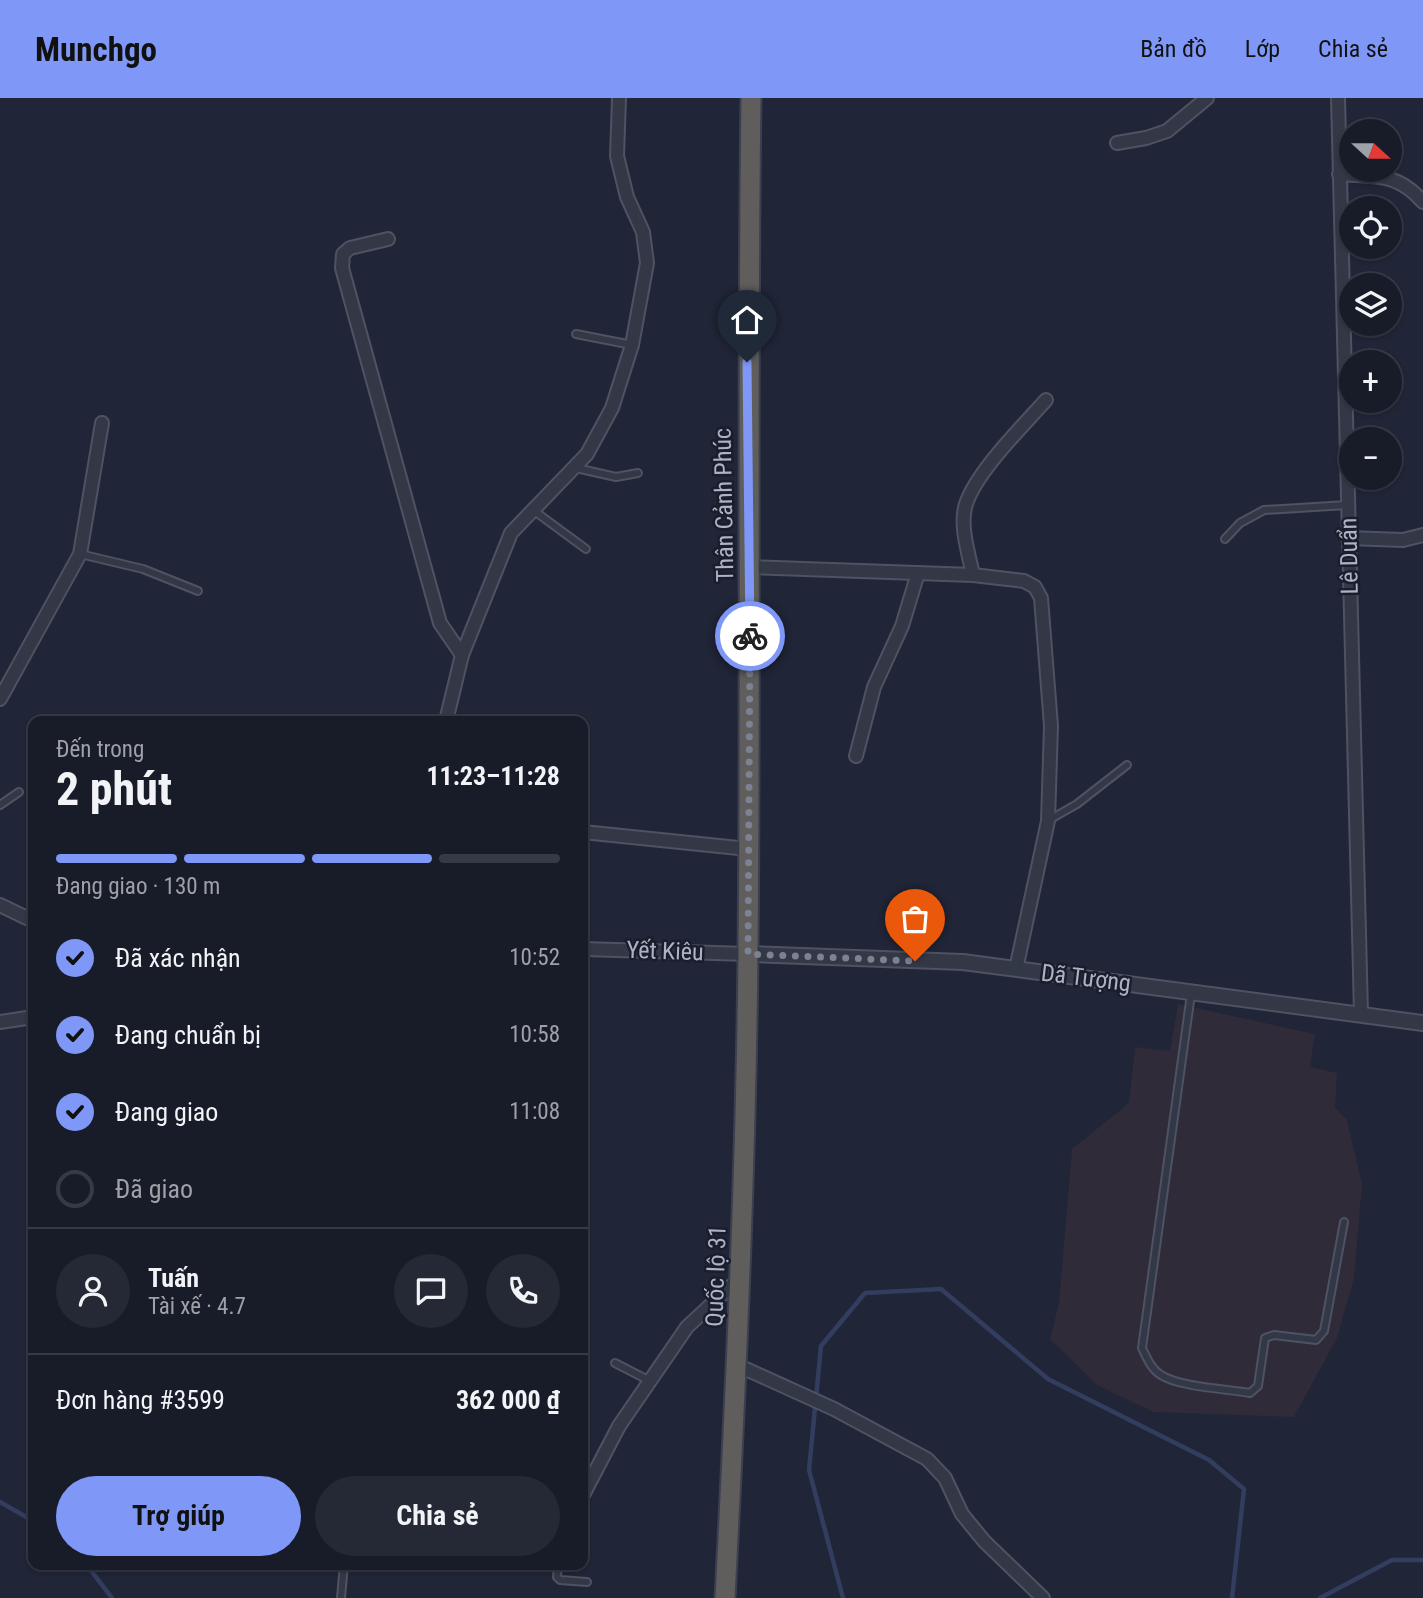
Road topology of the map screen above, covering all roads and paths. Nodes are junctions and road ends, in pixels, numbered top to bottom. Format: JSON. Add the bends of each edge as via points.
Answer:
{"nodes":[{"id":1,"x":619,"y":98,"type":"edge"},
{"id":2,"x":751,"y":98,"type":"edge"},
{"id":3,"x":1207,"y":98,"type":"edge"},
{"id":4,"x":1338,"y":98,"type":"edge"},
{"id":5,"x":1117,"y":143,"type":"dead end"},
{"id":6,"x":1339,"y":174,"type":"edge"},
{"id":7,"x":1339,"y":182,"type":"edge"},
{"id":8,"x":1398,"y":182,"type":"edge"},
{"id":9,"x":1423,"y":202,"type":"edge"},
{"id":10,"x":388,"y":239,"type":"dead end"},
{"id":11,"x":576,"y":334,"type":"dead end"},
{"id":12,"x":632,"y":345,"type":"junction"},
{"id":13,"x":1046,"y":400,"type":"dead end"},
{"id":14,"x":102,"y":423,"type":"dead end"},
{"id":15,"x":574,"y":468,"type":"junction"},
{"id":16,"x":638,"y":473,"type":"dead end"},
{"id":17,"x":1347,"y":505,"type":"junction"},
{"id":18,"x":533,"y":510,"type":"junction"},
{"id":19,"x":1423,"y":535,"type":"edge"},
{"id":20,"x":1348,"y":538,"type":"junction"},
{"id":21,"x":1225,"y":539,"type":"dead end"},
{"id":22,"x":586,"y":549,"type":"dead end"},
{"id":23,"x":80,"y":554,"type":"junction"},
{"id":24,"x":750,"y":567,"type":"junction"},
{"id":25,"x":918,"y":573,"type":"junction"},
{"id":26,"x":973,"y":575,"type":"junction"},
{"id":27,"x":198,"y":591,"type":"dead end"},
{"id":28,"x":462,"y":655,"type":"junction"},
{"id":29,"x":0,"y":699,"type":"edge"},
{"id":30,"x":447,"y":716,"type":"edge"},
{"id":31,"x":856,"y":757,"type":"dead end"},
{"id":32,"x":1127,"y":765,"type":"dead end"},
{"id":33,"x":19,"y":792,"type":"dead end"},
{"id":34,"x":0,"y":805,"type":"edge"},
{"id":35,"x":1048,"y":821,"type":"junction"},
{"id":36,"x":588,"y":833,"type":"edge"},
{"id":37,"x":748,"y":849,"type":"junction"},
{"id":38,"x":0,"y":905,"type":"edge"},
{"id":39,"x":28,"y":919,"type":"edge"},
{"id":40,"x":588,"y":948,"type":"edge"},
{"id":41,"x":748,"y":954,"type":"junction"},
{"id":42,"x":1016,"y":970,"type":"junction"},
{"id":43,"x":1191,"y":992,"type":"junction"},
{"id":44,"x":1361,"y":1013,"type":"junction"},
{"id":45,"x":28,"y":1018,"type":"edge"},
{"id":46,"x":0,"y":1022,"type":"edge"},
{"id":47,"x":1423,"y":1023,"type":"edge"},
{"id":48,"x":1344,"y":1222,"type":"dead end"},
{"id":49,"x":740,"y":1277,"type":"junction"},
{"id":50,"x":615,"y":1363,"type":"dead end"},
{"id":51,"x":737,"y":1365,"type":"junction"},
{"id":52,"x":650,"y":1381,"type":"junction"},
{"id":53,"x":588,"y":1485,"type":"edge"},
{"id":54,"x":343,"y":1570,"type":"edge"},
{"id":55,"x":558,"y":1570,"type":"edge"},
{"id":56,"x":587,"y":1582,"type":"dead end"},
{"id":57,"x":341,"y":1598,"type":"edge"},
{"id":58,"x":725,"y":1598,"type":"edge"},
{"id":59,"x":1043,"y":1598,"type":"edge"}],
"edges":[{"from":1,"to":12,"type":"street","via":[[617,156],[627,197],[643,232],[647,263]]},
{"from":2,"to":24,"type":"highway","name":"Thân Cảnh Phúc"},
{"from":3,"to":5,"type":"street","via":[[1167,131]]},
{"from":4,"to":6,"type":"street","name":"Lê Duẩn"},
{"from":7,"to":17,"type":"street","name":"Lê Duẩn"},
{"from":8,"to":9,"type":"street","via":[[1411,188]]},
{"from":10,"to":28,"type":"street","via":[[350,248],[343,254],[342,268],[440,623]]},
{"from":11,"to":12,"type":"lane"},
{"from":12,"to":15,"type":"street","via":[[612,408]]},
{"from":13,"to":26,"type":"street","via":[[1002,449],[966,505]]},
{"from":14,"to":23,"type":"street"},
{"from":15,"to":16,"type":"lane","via":[[616,477]]},
{"from":15,"to":18,"type":"street"},
{"from":17,"to":20,"type":"street","name":"Lê Duẩn"},
{"from":17,"to":21,"type":"lane","via":[[1264,510],[1240,523]]},
{"from":18,"to":22,"type":"lane"},
{"from":18,"to":28,"type":"street","via":[[511,533]]},
{"from":19,"to":20,"type":"street","via":[[1403,540]]},
{"from":20,"to":44,"type":"street","name":"Lê Duẩn"},
{"from":23,"to":27,"type":"lane","via":[[143,569]]},
{"from":23,"to":29,"type":"street"},
{"from":24,"to":25,"type":"street"},
{"from":24,"to":37,"type":"highway","name":"Thân Cảnh Phúc"},
{"from":25,"to":26,"type":"street"},
{"from":25,"to":31,"type":"street","via":[[902,625],[874,687]]},
{"from":26,"to":35,"type":"street","via":[[1024,581],[1035,587],[1041,598],[1051,726]]},
{"from":28,"to":30,"type":"street"},
{"from":32,"to":35,"type":"lane"},
{"from":33,"to":34,"type":"lane"},
{"from":35,"to":42,"type":"street"},
{"from":36,"to":37,"type":"street"},
{"from":37,"to":41,"type":"highway","name":"Thân Cảnh Phúc"},
{"from":38,"to":39,"type":"street"},
{"from":40,"to":41,"type":"street","name":"Yết Kiêu"},
{"from":41,"to":42,"type":"street","name":"Dã Tượng","via":[[964,962]]},
{"from":41,"to":49,"type":"highway","name":"Quốc lộ 31"},
{"from":42,"to":43,"type":"street","name":"Dã Tượng"},
{"from":43,"to":44,"type":"street","name":"Dã Tượng"},
{"from":43,"to":48,"type":"lane","via":[[1142,1348],[1149,1363],[1172,1380],[1250,1393],[1255,1390],[1265,1338],[1321,1338]]},
{"from":44,"to":47,"type":"street","name":"Dã Tượng"},
{"from":45,"to":46,"type":"street"},
{"from":49,"to":51,"type":"highway","name":"Quốc lộ 31"},
{"from":49,"to":52,"type":"street","via":[[687,1327]]},
{"from":50,"to":52,"type":"lane"},
{"from":51,"to":58,"type":"highway","name":"Quốc lộ 31"},
{"from":51,"to":59,"type":"street","via":[[834,1409],[927,1459],[945,1478],[962,1514],[984,1541]]},
{"from":52,"to":53,"type":"street","via":[[619,1426]]},
{"from":54,"to":57,"type":"lane"},
{"from":55,"to":56,"type":"lane","via":[[560,1580]]}]}
